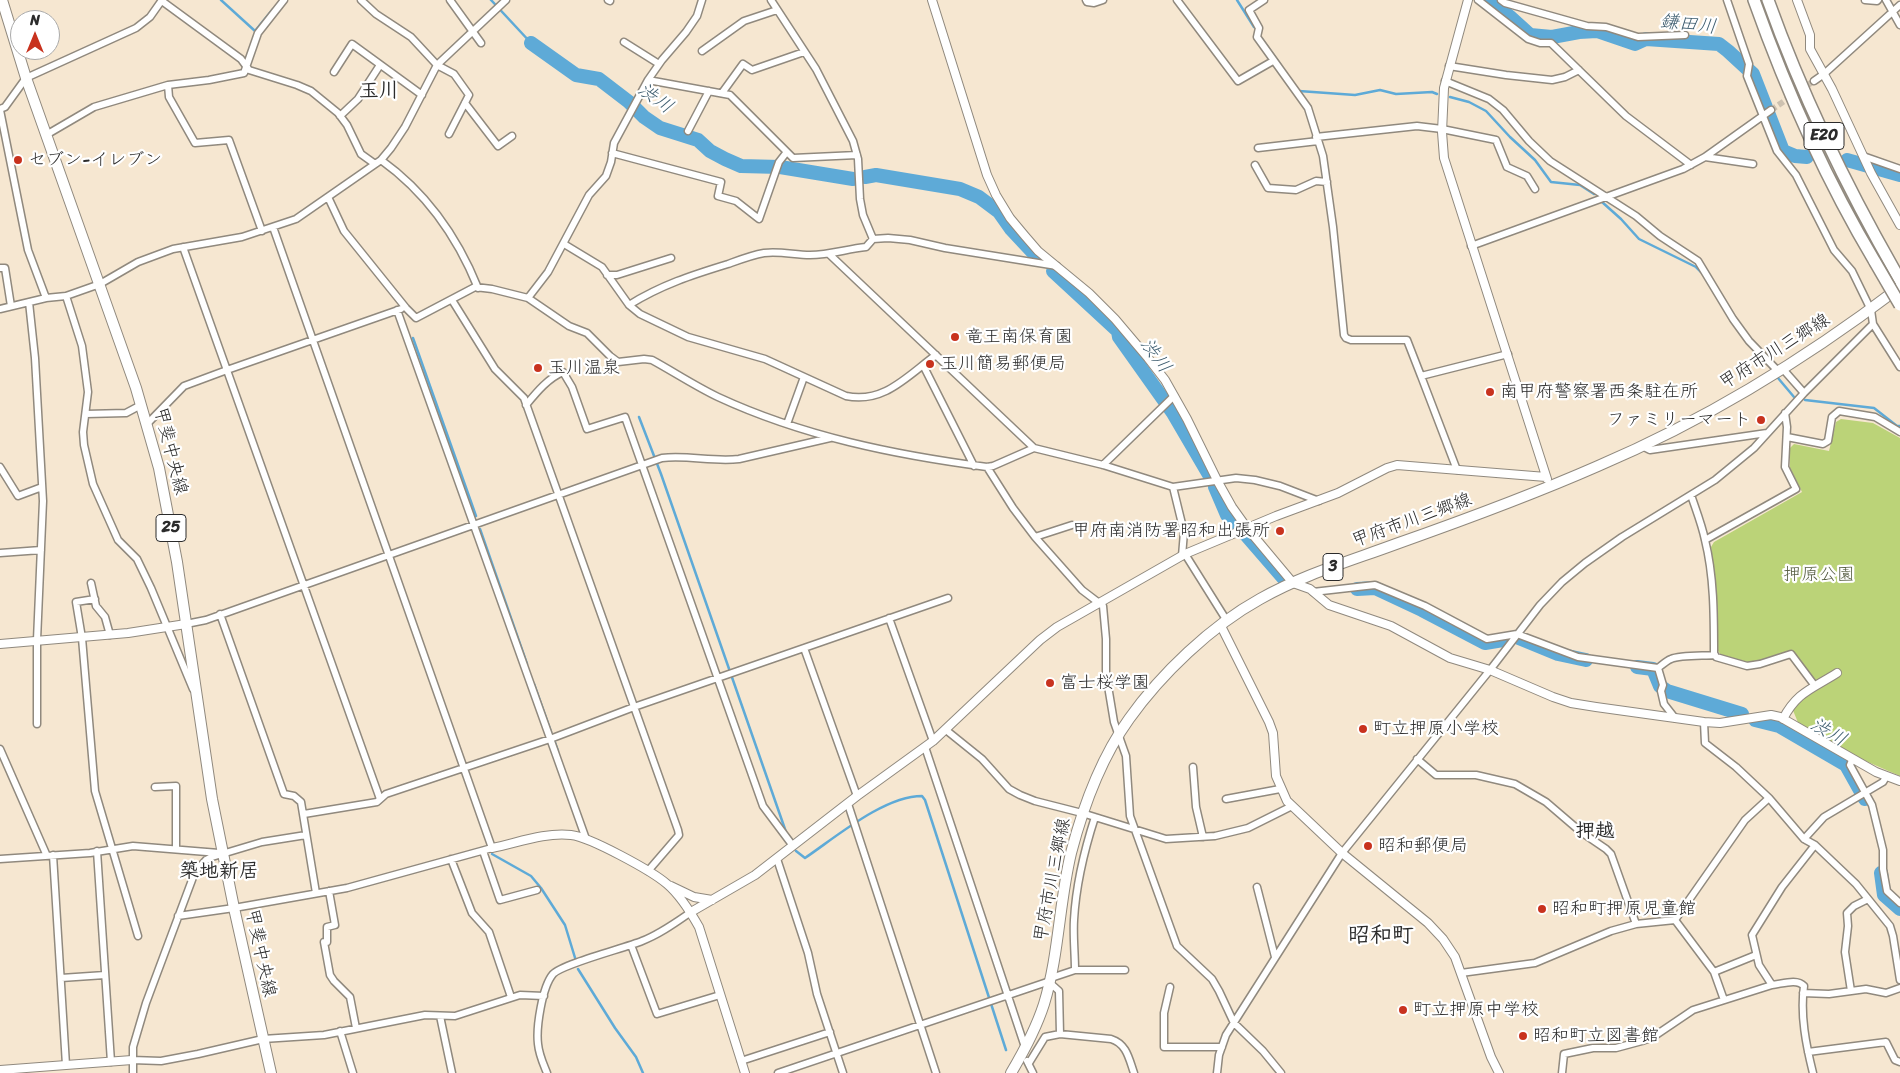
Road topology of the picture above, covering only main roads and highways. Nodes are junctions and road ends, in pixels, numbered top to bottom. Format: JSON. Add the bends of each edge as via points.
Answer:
{"nodes":[{"id":1,"x":2,"y":0,"type":"edge"},
{"id":2,"x":1754,"y":0,"type":"edge"},
{"id":3,"x":1768,"y":0,"type":"edge"},
{"id":4,"x":1900,"y":280,"type":"edge"},
{"id":5,"x":1900,"y":287,"type":"edge"},
{"id":6,"x":1900,"y":305,"type":"edge"},
{"id":7,"x":271,"y":1073,"type":"edge"},
{"id":8,"x":1011,"y":1073,"type":"edge"}],
"edges":[{"from":1,"to":7,"type":"main road","name":"甲斐中央線","number":"25","via":[[26,78],[147,424],[168,509],[223,854]]},
{"from":2,"to":6,"type":"highway","number":"E20","bridge":true,"via":[[1812,141]]},
{"from":3,"to":4,"type":"highway","number":"E20","via":[[1824,136]]},
{"from":5,"to":8,"type":"main road","name":"甲府市川三郷線","number":"3","via":[[1780,370],[1716,409],[1642,446],[1293,583],[1258,600],[1189,651],[1128,720],[1102,765],[1082,813],[1071,855],[1043,1007]]}]}
